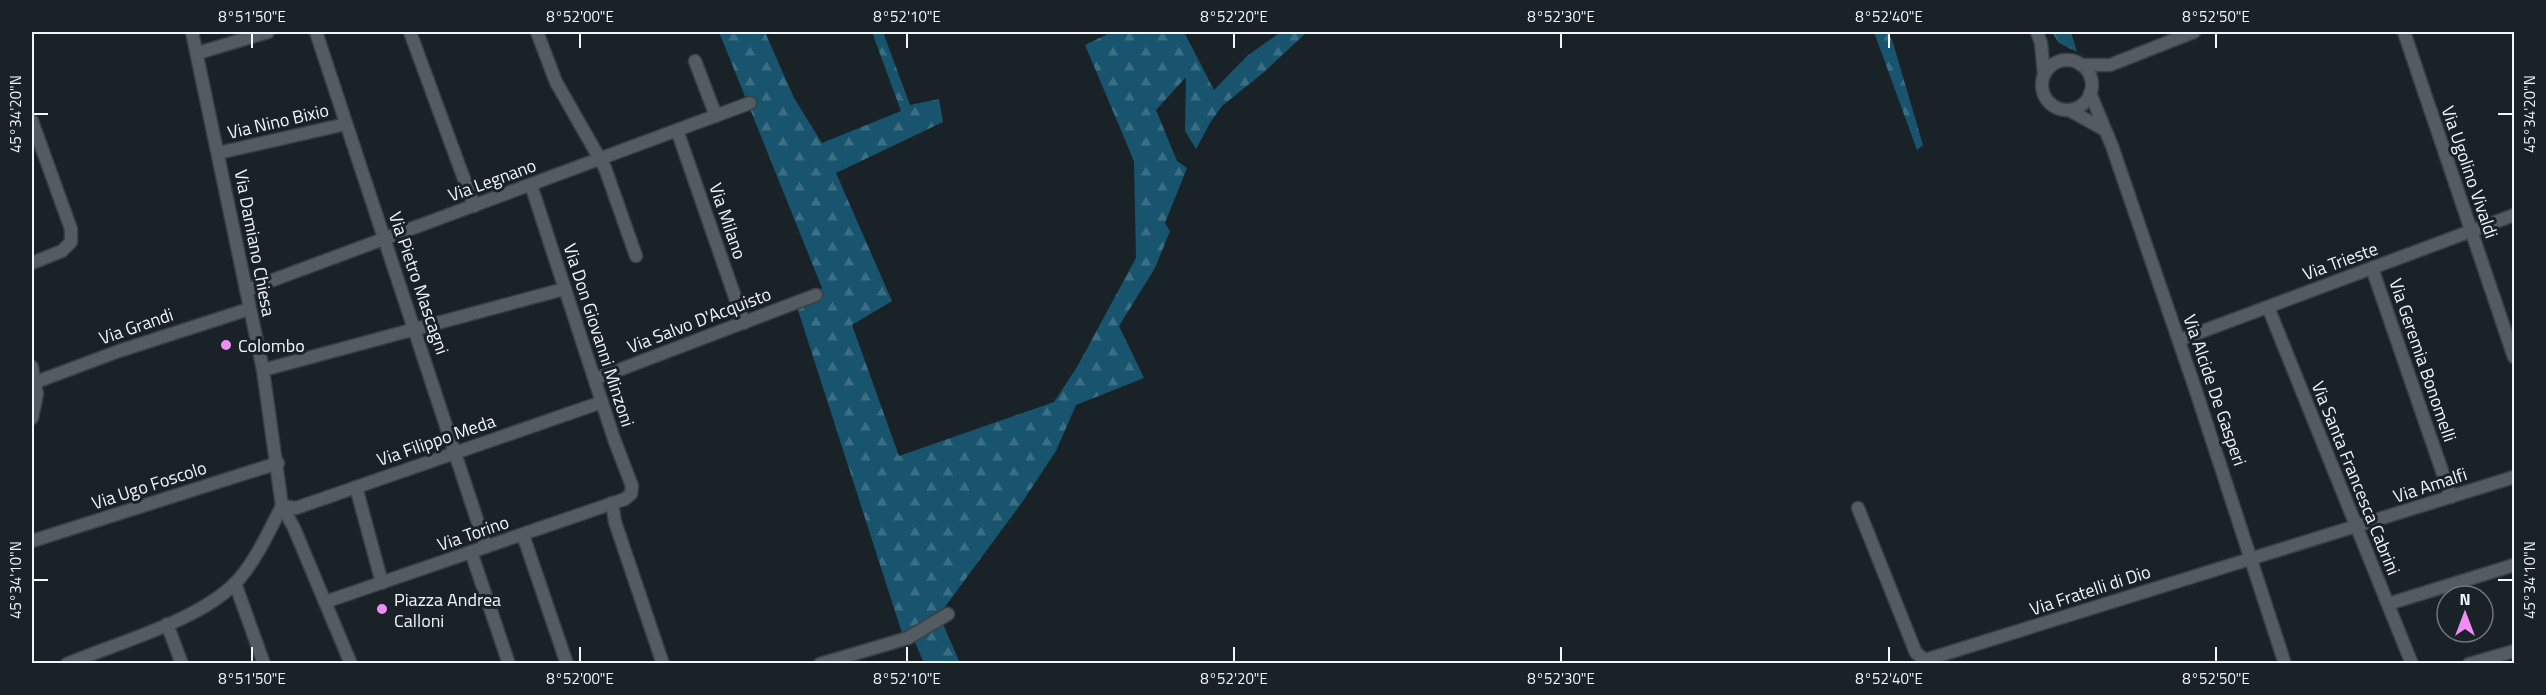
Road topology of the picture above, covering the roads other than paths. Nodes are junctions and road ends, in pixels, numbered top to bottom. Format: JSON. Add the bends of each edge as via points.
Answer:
{"nodes":[{"id":1,"x":192,"y":32,"type":"edge"},
{"id":2,"x":268,"y":32,"type":"edge"},
{"id":3,"x":315,"y":32,"type":"edge"},
{"id":4,"x":410,"y":32,"type":"edge"},
{"id":5,"x":537,"y":32,"type":"edge"},
{"id":6,"x":2194,"y":32,"type":"edge"},
{"id":7,"x":2404,"y":32,"type":"edge"},
{"id":8,"x":2039,"y":37,"type":"edge"},
{"id":9,"x":198,"y":53,"type":"junction"},
{"id":10,"x":695,"y":61,"type":"dead end"},
{"id":11,"x":2063,"y":61,"type":"junction"},
{"id":12,"x":2082,"y":65,"type":"junction"},
{"id":13,"x":2110,"y":65,"type":"junction"},
{"id":14,"x":2044,"y":74,"type":"junction"},
{"id":15,"x":2091,"y":88,"type":"junction"},
{"id":16,"x":750,"y":103,"type":"dead end"},
{"id":17,"x":2068,"y":110,"type":"junction"},
{"id":18,"x":716,"y":116,"type":"junction"},
{"id":19,"x":32,"y":121,"type":"edge"},
{"id":20,"x":346,"y":124,"type":"junction"},
{"id":21,"x":677,"y":130,"type":"junction"},
{"id":22,"x":2105,"y":130,"type":"junction"},
{"id":23,"x":218,"y":153,"type":"junction"},
{"id":24,"x":599,"y":160,"type":"junction"},
{"id":25,"x":531,"y":185,"type":"junction"},
{"id":26,"x":474,"y":206,"type":"junction"},
{"id":27,"x":2514,"y":215,"type":"edge"},
{"id":28,"x":2472,"y":231,"type":"junction"},
{"id":29,"x":385,"y":239,"type":"junction"},
{"id":30,"x":636,"y":256,"type":"dead end"},
{"id":31,"x":32,"y":263,"type":"edge"},
{"id":32,"x":2372,"y":268,"type":"junction"},
{"id":33,"x":564,"y":289,"type":"junction"},
{"id":34,"x":246,"y":290,"type":"junction"},
{"id":35,"x":816,"y":295,"type":"dead end"},
{"id":36,"x":2268,"y":307,"type":"junction"},
{"id":37,"x":249,"y":309,"type":"junction"},
{"id":38,"x":744,"y":323,"type":"junction"},
{"id":39,"x":415,"y":328,"type":"junction"},
{"id":40,"x":2179,"y":340,"type":"junction"},
{"id":41,"x":2514,"y":357,"type":"edge"},
{"id":42,"x":32,"y":367,"type":"edge"},
{"id":43,"x":263,"y":370,"type":"junction"},
{"id":44,"x":595,"y":379,"type":"junction"},
{"id":45,"x":36,"y":382,"type":"junction"},
{"id":46,"x":602,"y":402,"type":"junction"},
{"id":47,"x":32,"y":418,"type":"edge"},
{"id":48,"x":455,"y":453,"type":"junction"},
{"id":49,"x":278,"y":463,"type":"junction"},
{"id":50,"x":2514,"y":477,"type":"edge"},
{"id":51,"x":356,"y":487,"type":"junction"},
{"id":52,"x":631,"y":494,"type":"joint"},
{"id":53,"x":2451,"y":497,"type":"junction"},
{"id":54,"x":612,"y":503,"type":"junction"},
{"id":55,"x":282,"y":506,"type":"junction"},
{"id":56,"x":1858,"y":507,"type":"dead end"},
{"id":57,"x":2357,"y":527,"type":"junction"},
{"id":58,"x":523,"y":534,"type":"junction"},
{"id":59,"x":32,"y":541,"type":"edge"},
{"id":60,"x":486,"y":548,"type":"junction"},
{"id":61,"x":471,"y":552,"type":"junction"},
{"id":62,"x":2252,"y":558,"type":"junction"},
{"id":63,"x":2514,"y":565,"type":"edge"},
{"id":64,"x":235,"y":583,"type":"junction"},
{"id":65,"x":382,"y":583,"type":"junction"},
{"id":66,"x":325,"y":602,"type":"junction"},
{"id":67,"x":2388,"y":604,"type":"junction"},
{"id":68,"x":948,"y":614,"type":"dead end"},
{"id":69,"x":167,"y":624,"type":"junction"},
{"id":70,"x":2514,"y":651,"type":"edge"},
{"id":71,"x":87,"y":660,"type":"edge"},
{"id":72,"x":67,"y":663,"type":"edge"},
{"id":73,"x":182,"y":663,"type":"edge"},
{"id":74,"x":264,"y":663,"type":"edge"},
{"id":75,"x":351,"y":663,"type":"edge"},
{"id":76,"x":509,"y":663,"type":"edge"},
{"id":77,"x":567,"y":663,"type":"edge"},
{"id":78,"x":663,"y":663,"type":"edge"},
{"id":79,"x":820,"y":663,"type":"edge"},
{"id":80,"x":2285,"y":663,"type":"edge"},
{"id":81,"x":2412,"y":663,"type":"edge"},
{"id":82,"x":2469,"y":663,"type":"edge"}],
"edges":[{"from":1,"to":9,"type":"street","name":"Via Damiano Chiesa"},
{"from":2,"to":9,"type":"street"},
{"from":3,"to":20,"type":"street","name":"Via Pietro Mascagni"},
{"from":4,"to":26,"type":"street"},
{"from":5,"to":24,"type":"street","via":[[556,82]]},
{"from":6,"to":13,"type":"street"},
{"from":7,"to":28,"type":"street","name":"Via Ugolino Vivaldi"},
{"from":8,"to":11,"type":"street"},
{"from":8,"to":14,"type":"street"},
{"from":9,"to":23,"type":"street","name":"Via Damiano Chiesa"},
{"from":10,"to":18,"type":"street"},
{"from":11,"to":12,"type":"street"},
{"from":11,"to":14,"type":"street"},
{"from":12,"to":13,"type":"street"},
{"from":12,"to":15,"type":"street"},
{"from":13,"to":15,"type":"street"},
{"from":14,"to":17,"type":"street","via":[[2042,87],[2048,102]]},
{"from":15,"to":17,"type":"street","via":[[2082,105]]},
{"from":15,"to":22,"type":"street","name":"Via Alcide De Gasperi"},
{"from":16,"to":18,"type":"street","name":"Via Legnano"},
{"from":17,"to":22,"type":"street"},
{"from":18,"to":21,"type":"street","name":"Via Legnano"},
{"from":19,"to":31,"type":"street","via":[[71,229],[71,242],[62,251]]},
{"from":20,"to":23,"type":"street","name":"Via Nino Bixio"},
{"from":20,"to":29,"type":"street","name":"Via Pietro Mascagni"},
{"from":21,"to":24,"type":"street","name":"Via Legnano"},
{"from":21,"to":38,"type":"street","name":"Via Milano"},
{"from":22,"to":40,"type":"street","name":"Via Alcide De Gasperi"},
{"from":23,"to":34,"type":"street","name":"Via Damiano Chiesa"},
{"from":24,"to":25,"type":"street","name":"Via Legnano"},
{"from":24,"to":30,"type":"street"},
{"from":25,"to":26,"type":"street","name":"Via Legnano"},
{"from":25,"to":33,"type":"street","name":"Via Don Giovanni Minzoni"},
{"from":26,"to":29,"type":"street","name":"Via Legnano"},
{"from":27,"to":28,"type":"street","name":"Via Trieste"},
{"from":28,"to":32,"type":"street","name":"Via Trieste"},
{"from":28,"to":41,"type":"street","name":"Via Ugolino Vivaldi"},
{"from":29,"to":34,"type":"street","name":"Via Legnano"},
{"from":29,"to":39,"type":"street","name":"Via Pietro Mascagni"},
{"from":32,"to":36,"type":"street","name":"Via Trieste"},
{"from":32,"to":53,"type":"street","name":"Via Geremia Bonomelli"},
{"from":33,"to":39,"type":"street"},
{"from":33,"to":44,"type":"street","name":"Via Don Giovanni Minzoni"},
{"from":34,"to":37,"type":"street","name":"Via Damiano Chiesa"},
{"from":35,"to":38,"type":"street","name":"Via Salvo D'Acquisto"},
{"from":36,"to":40,"type":"street","name":"Via Trieste"},
{"from":36,"to":57,"type":"street","name":"Via Santa Francesca Cabrini"},
{"from":37,"to":43,"type":"street","name":"Via Damiano Chiesa"},
{"from":37,"to":45,"type":"street","name":"Via Grandi"},
{"from":38,"to":44,"type":"street","name":"Via Salvo D'Acquisto"},
{"from":39,"to":43,"type":"street"},
{"from":39,"to":48,"type":"street","name":"Via Pietro Mascagni"},
{"from":40,"to":62,"type":"street","name":"Via Alcide De Gasperi"},
{"from":42,"to":45,"type":"street"},
{"from":43,"to":49,"type":"street","name":"Via Damiano Chiesa"},
{"from":44,"to":46,"type":"street","name":"Via Don Giovanni Minzoni"},
{"from":45,"to":47,"type":"street"},
{"from":46,"to":48,"type":"street","name":"Via Filippo Meda"},
{"from":46,"to":52,"type":"street","name":"Via Don Giovanni Minzoni","via":[[632,486]]},
{"from":48,"to":51,"type":"street","name":"Via Filippo Meda"},
{"from":48,"to":60,"type":"street","name":"Via Pietro Mascagni"},
{"from":49,"to":55,"type":"street","name":"Via Damiano Chiesa"},
{"from":49,"to":59,"type":"street","name":"Via Ugo Foscolo"},
{"from":50,"to":53,"type":"street","name":"Via Amalfi"},
{"from":51,"to":55,"type":"street","name":"Via Filippo Meda","via":[[296,508]]},
{"from":51,"to":65,"type":"street"},
{"from":52,"to":54,"type":"street","name":"Via Torino"},
{"from":53,"to":57,"type":"street","name":"Via Amalfi"},
{"from":54,"to":58,"type":"street","name":"Via Torino"},
{"from":54,"to":78,"type":"street"},
{"from":55,"to":64,"type":"street","via":[[260,550]]},
{"from":55,"to":66,"type":"street","name":"Via Damiano Chiesa"},
{"from":56,"to":62,"type":"street","name":"Via Fratelli di Dio","via":[[1916,653],[1925,660]]},
{"from":57,"to":62,"type":"street","name":"Via Amalfi"},
{"from":57,"to":67,"type":"street","name":"Via Santa Francesca Cabrini"},
{"from":58,"to":60,"type":"street","name":"Via Torino"},
{"from":58,"to":77,"type":"street"},
{"from":60,"to":61,"type":"street","name":"Via Torino"},
{"from":61,"to":65,"type":"street","name":"Via Torino"},
{"from":61,"to":76,"type":"street"},
{"from":62,"to":80,"type":"street","name":"Via Alcide De Gasperi"},
{"from":63,"to":67,"type":"street"},
{"from":64,"to":69,"type":"street","via":[[207,605]]},
{"from":64,"to":74,"type":"street"},
{"from":65,"to":66,"type":"street","name":"Via Torino"},
{"from":66,"to":75,"type":"street","name":"Via Damiano Chiesa"},
{"from":67,"to":81,"type":"street","name":"Via Santa Francesca Cabrini"},
{"from":68,"to":79,"type":"street","via":[[908,638]]},
{"from":69,"to":71,"type":"street"},
{"from":69,"to":73,"type":"street"},
{"from":70,"to":82,"type":"street"},
{"from":71,"to":72,"type":"street"}]}
